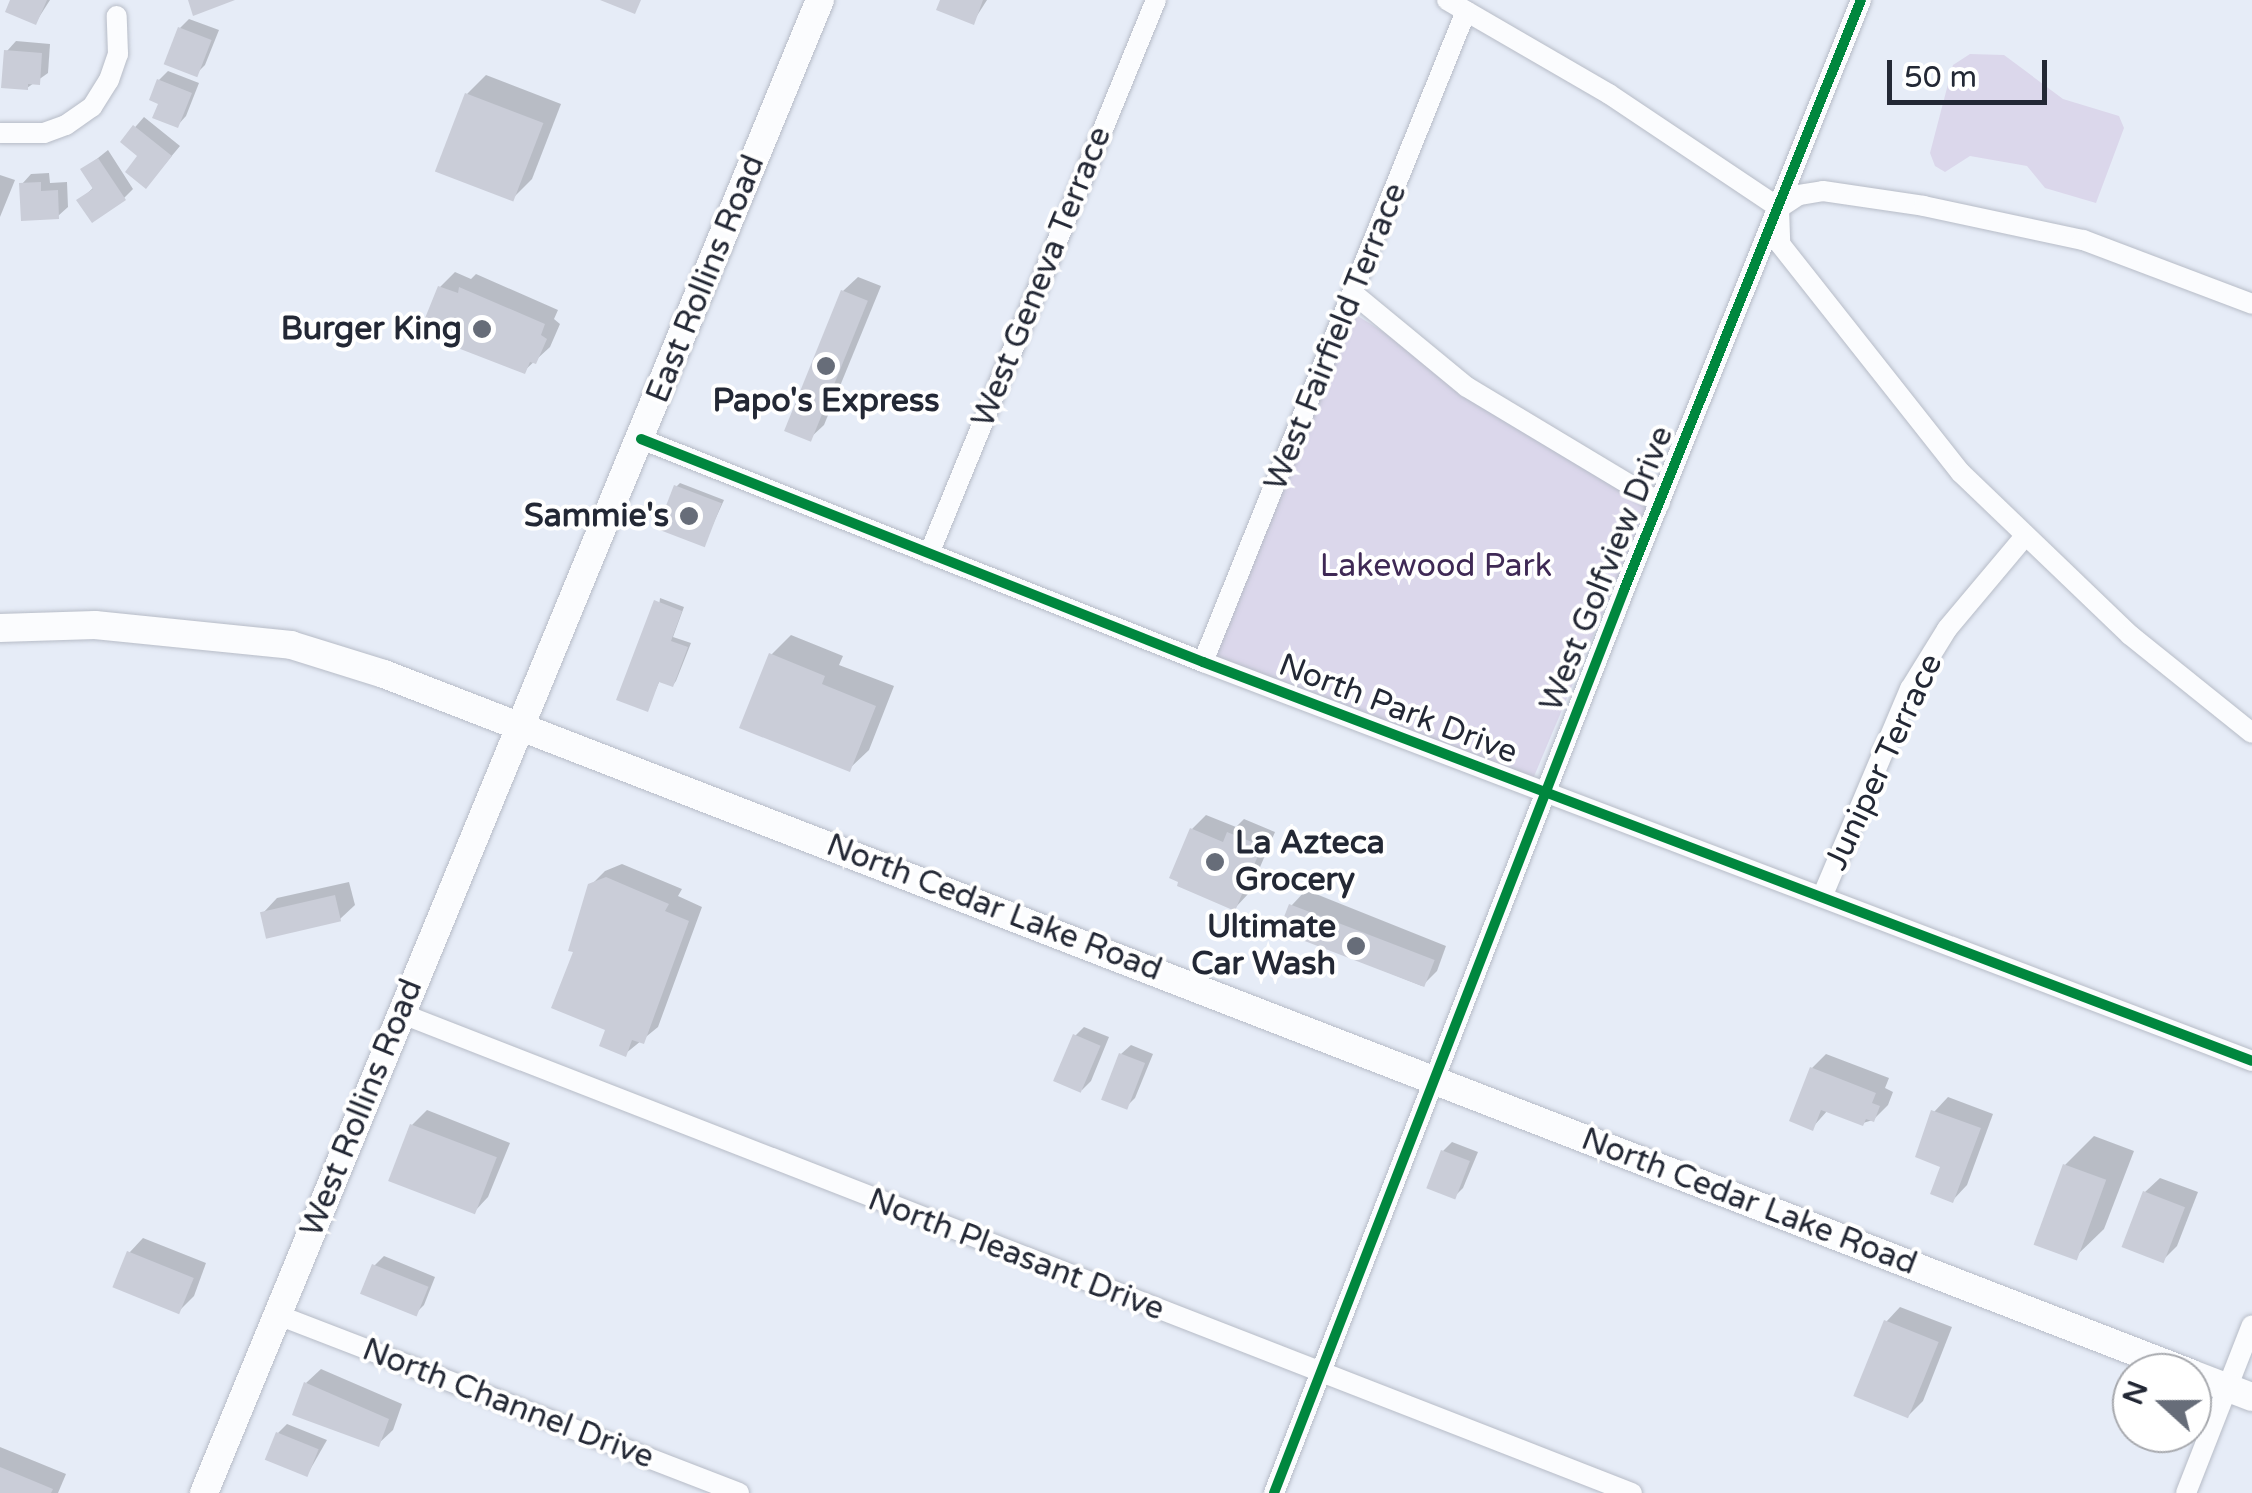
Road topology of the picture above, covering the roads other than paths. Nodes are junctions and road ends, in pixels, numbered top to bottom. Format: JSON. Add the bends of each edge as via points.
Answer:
{"nodes":[{"id":1,"x":820,"y":0,"type":"edge"},
{"id":2,"x":1156,"y":0,"type":"edge"},
{"id":3,"x":1447,"y":0,"type":"edge"},
{"id":4,"x":1861,"y":0,"type":"edge"},
{"id":5,"x":1466,"y":10,"type":"junction"},
{"id":6,"x":118,"y":16,"type":"dead end"},
{"id":7,"x":0,"y":134,"type":"edge"},
{"id":8,"x":1778,"y":208,"type":"junction"},
{"id":9,"x":1354,"y":294,"type":"junction"},
{"id":10,"x":2252,"y":304,"type":"edge"},
{"id":11,"x":641,"y":439,"type":"junction"},
{"id":12,"x":1660,"y":503,"type":"junction"},
{"id":13,"x":2025,"y":536,"type":"junction"},
{"id":14,"x":929,"y":554,"type":"junction"},
{"id":15,"x":0,"y":628,"type":"edge"},
{"id":16,"x":1203,"y":662,"type":"junction"},
{"id":17,"x":522,"y":725,"type":"junction"},
{"id":18,"x":2252,"y":733,"type":"edge"},
{"id":19,"x":1546,"y":792,"type":"junction"},
{"id":20,"x":1822,"y":897,"type":"junction"},
{"id":21,"x":400,"y":1013,"type":"junction"},
{"id":22,"x":2252,"y":1061,"type":"edge"},
{"id":23,"x":1434,"y":1079,"type":"junction"},
{"id":24,"x":278,"y":1315,"type":"junction"},
{"id":25,"x":2252,"y":1326,"type":"edge"},
{"id":26,"x":2140,"y":1353,"type":"edge"},
{"id":27,"x":1320,"y":1373,"type":"junction"},
{"id":28,"x":2212,"y":1381,"type":"edge"},
{"id":29,"x":2239,"y":1392,"type":"edge"},
{"id":30,"x":204,"y":1493,"type":"edge"},
{"id":31,"x":739,"y":1493,"type":"edge"},
{"id":32,"x":1274,"y":1493,"type":"edge"},
{"id":33,"x":1632,"y":1493,"type":"edge"},
{"id":34,"x":2186,"y":1493,"type":"edge"}],
"edges":[{"from":1,"to":11,"type":"main road","name":"East Rollins Road"},
{"from":2,"to":14,"type":"street","name":"West Geneva Terrace"},
{"from":3,"to":5,"type":"street"},
{"from":4,"to":8,"type":"street","name":"West Golfview Drive"},
{"from":5,"to":8,"type":"street","via":[[1609,94]]},
{"from":5,"to":9,"type":"street","name":"West Fairfield Terrace"},
{"from":6,"to":7,"type":"street","via":[[118,54],[92,107],[44,132]]},
{"from":8,"to":10,"type":"street","via":[[1823,192],[1924,206],[2083,240]]},
{"from":8,"to":12,"type":"street","name":"West Golfview Drive"},
{"from":8,"to":13,"type":"street","via":[[1780,244],[1961,472]]},
{"from":9,"to":12,"type":"street","via":[[1467,387]]},
{"from":9,"to":16,"type":"street","name":"West Fairfield Terrace"},
{"from":11,"to":14,"type":"street","name":"North Park Drive"},
{"from":11,"to":17,"type":"main road","name":"East Rollins Road"},
{"from":12,"to":19,"type":"street","name":"West Golfview Drive"},
{"from":13,"to":18,"type":"street","via":[[2130,635]]},
{"from":13,"to":20,"type":"street","name":"Juniper Terrace","via":[[1947,629],[1910,690]]},
{"from":14,"to":16,"type":"street","name":"North Park Drive"},
{"from":15,"to":17,"type":"main road","name":"North Cedar Lake Road","via":[[95,625],[291,645]]},
{"from":16,"to":19,"type":"street","name":"North Park Drive"},
{"from":17,"to":21,"type":"main road","name":"West Rollins Road"},
{"from":17,"to":23,"type":"main road","name":"North Cedar Lake Road"},
{"from":19,"to":20,"type":"street","name":"North Park Drive"},
{"from":19,"to":23,"type":"street","name":"West Golfview Drive"},
{"from":20,"to":22,"type":"street","name":"North Park Drive"},
{"from":21,"to":24,"type":"main road","name":"West Rollins Road"},
{"from":21,"to":27,"type":"street","name":"North Pleasant Drive"},
{"from":23,"to":26,"type":"main road","name":"North Cedar Lake Road"},
{"from":23,"to":27,"type":"street","name":"West Golfview Drive"},
{"from":24,"to":30,"type":"main road","name":"West Rollins Road"},
{"from":24,"to":31,"type":"street","name":"North Channel Drive"},
{"from":25,"to":29,"type":"street"},
{"from":27,"to":32,"type":"street","name":"West Golfview Drive"},
{"from":27,"to":33,"type":"street","name":"North Pleasant Drive"},
{"from":28,"to":29,"type":"main road","name":"North Cedar Lake Road"},
{"from":29,"to":34,"type":"street"}]}
